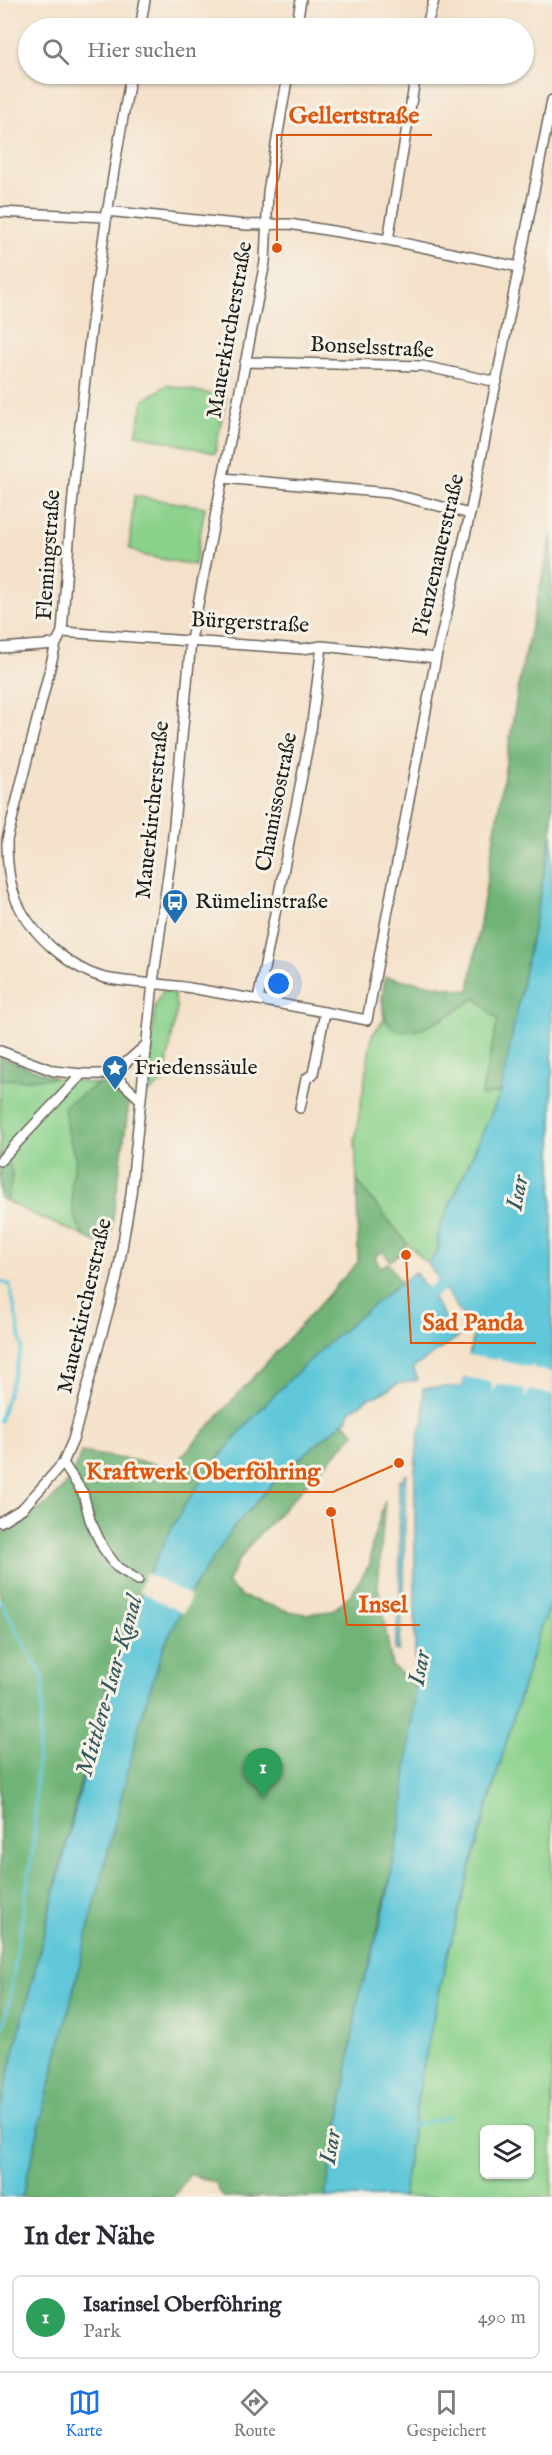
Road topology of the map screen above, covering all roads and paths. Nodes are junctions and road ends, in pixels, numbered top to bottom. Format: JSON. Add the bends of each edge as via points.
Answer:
{"nodes":[{"id":1,"x":145,"y":0,"type":"edge"},
{"id":2,"x":301,"y":0,"type":"edge"},
{"id":3,"x":434,"y":0,"type":"edge"},
{"id":4,"x":142,"y":18,"type":"edge"},
{"id":5,"x":298,"y":18,"type":"edge"},
{"id":6,"x":429,"y":18,"type":"edge"},
{"id":7,"x":129,"y":84,"type":"edge"},
{"id":8,"x":286,"y":84,"type":"edge"},
{"id":9,"x":414,"y":84,"type":"edge"},
{"id":10,"x":552,"y":100,"type":"edge"},
{"id":11,"x":0,"y":212,"type":"edge"},
{"id":12,"x":105,"y":214,"type":"junction"},
{"id":13,"x":267,"y":224,"type":"junction"},
{"id":14,"x":388,"y":240,"type":"junction"},
{"id":15,"x":519,"y":267,"type":"junction"},
{"id":16,"x":245,"y":362,"type":"junction"},
{"id":17,"x":497,"y":382,"type":"junction"},
{"id":18,"x":223,"y":478,"type":"junction"},
{"id":19,"x":470,"y":514,"type":"junction"},
{"id":20,"x":62,"y":632,"type":"junction"},
{"id":21,"x":191,"y":640,"type":"junction"},
{"id":22,"x":56,"y":644,"type":"junction"},
{"id":23,"x":322,"y":646,"type":"junction"},
{"id":24,"x":0,"y":648,"type":"edge"},
{"id":25,"x":436,"y":658,"type":"junction"},
{"id":26,"x":153,"y":983,"type":"junction"},
{"id":27,"x":258,"y":1000,"type":"junction"},
{"id":28,"x":325,"y":1012,"type":"junction"},
{"id":29,"x":147,"y":1044,"type":"junction"},
{"id":30,"x":0,"y":1051,"type":"edge"},
{"id":31,"x":82,"y":1074,"type":"junction"},
{"id":32,"x":113,"y":1074,"type":"junction"},
{"id":33,"x":141,"y":1100,"type":"junction"},
{"id":34,"x":300,"y":1108,"type":"dead end"},
{"id":35,"x":0,"y":1161,"type":"edge"},
{"id":36,"x":63,"y":1463,"type":"junction"},
{"id":37,"x":0,"y":1522,"type":"edge"},
{"id":38,"x":138,"y":1580,"type":"dead end"}],
"edges":[{"from":1,"to":4,"type":"street"},
{"from":2,"to":5,"type":"street"},
{"from":3,"to":6,"type":"street"},
{"from":7,"to":12,"type":"street","name":"Flemingstraße"},
{"from":8,"to":13,"type":"street","name":"Mauerkircherstraße","via":[[268,192]]},
{"from":9,"to":14,"type":"street"},
{"from":10,"to":15,"type":"street","name":"Pienzenauerstraße"},
{"from":11,"to":12,"type":"street"},
{"from":12,"to":13,"type":"street"},
{"from":12,"to":20,"type":"street","name":"Flemingstraße","via":[[70,513]]},
{"from":13,"to":14,"type":"street"},
{"from":13,"to":16,"type":"street","name":"Mauerkircherstraße","via":[[265,262]]},
{"from":14,"to":15,"type":"street"},
{"from":15,"to":17,"type":"street","name":"Pienzenauerstraße"},
{"from":16,"to":17,"type":"street","name":"Bonselsstraße","via":[[423,366]]},
{"from":16,"to":18,"type":"street","name":"Mauerkircherstraße"},
{"from":17,"to":19,"type":"street","name":"Pienzenauerstraße"},
{"from":18,"to":19,"type":"street","via":[[389,493]]},
{"from":18,"to":21,"type":"street","name":"Mauerkircherstraße"},
{"from":19,"to":25,"type":"street","name":"Pienzenauerstraße"},
{"from":20,"to":21,"type":"street","name":"Bürgerstraße"},
{"from":20,"to":22,"type":"street","name":"Flemingstraße"},
{"from":21,"to":23,"type":"street","name":"Bürgerstraße","via":[[302,650]]},
{"from":21,"to":26,"type":"street","name":"Mauerkircherstraße","via":[[172,846]]},
{"from":22,"to":24,"type":"street"},
{"from":22,"to":26,"type":"street","name":"Flemingstraße","via":[[7,840],[14,896],[42,938],[63,957],[109,979]]},
{"from":23,"to":25,"type":"street","name":"Bürgerstraße"},
{"from":23,"to":27,"type":"street","name":"Chamissostraße","via":[[311,730]]},
{"from":25,"to":28,"type":"street","name":"Pienzenauerstraße","via":[[368,1020]]},
{"from":26,"to":27,"type":"street"},
{"from":26,"to":29,"type":"street","name":"Mauerkircherstraße"},
{"from":27,"to":28,"type":"street"},
{"from":28,"to":34,"type":"street","via":[[313,1074],[306,1079]]},
{"from":29,"to":32,"type":"street"},
{"from":29,"to":33,"type":"street","name":"Mauerkircherstraße"},
{"from":30,"to":31,"type":"street","via":[[54,1071]]},
{"from":31,"to":32,"type":"street"},
{"from":31,"to":35,"type":"street"},
{"from":32,"to":33,"type":"street"},
{"from":33,"to":36,"type":"street","name":"Mauerkircherstraße","via":[[117,1278],[73,1440]]},
{"from":36,"to":37,"type":"street","name":"Mauerkircherstraße","via":[[23,1508]]},
{"from":36,"to":38,"type":"street","via":[[84,1493],[90,1520],[103,1548],[117,1567]]}]}
